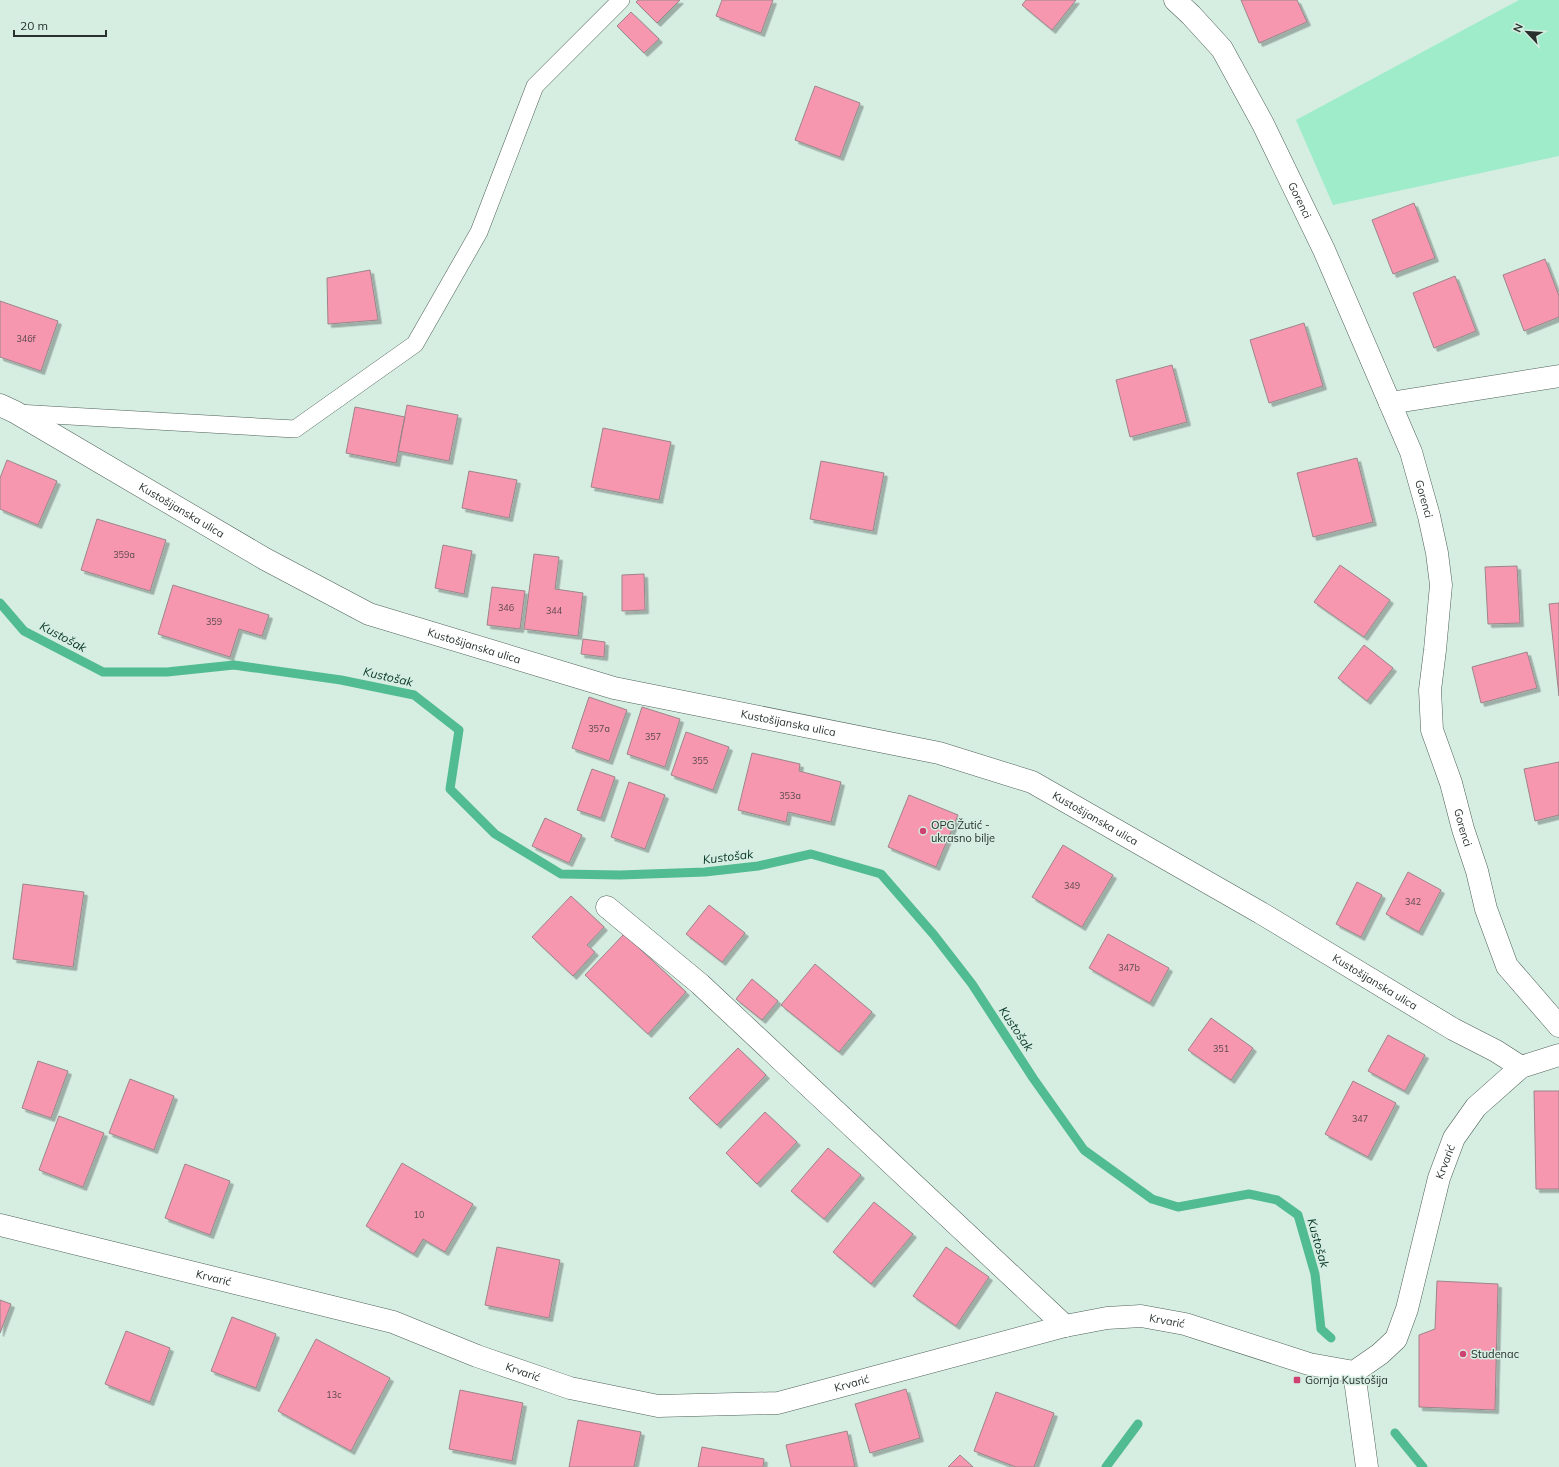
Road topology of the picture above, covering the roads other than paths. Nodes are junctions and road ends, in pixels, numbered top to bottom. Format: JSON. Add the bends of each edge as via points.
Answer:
{"nodes":[{"id":1,"x":621,"y":0,"type":"edge"},
{"id":2,"x":1175,"y":0,"type":"edge"},
{"id":3,"x":1559,"y":376,"type":"edge"},
{"id":4,"x":1390,"y":403,"type":"junction"},
{"id":5,"x":8,"y":409,"type":"edge"},
{"id":6,"x":607,"y":907,"type":"dead end"},
{"id":7,"x":1559,"y":1026,"type":"edge"},
{"id":8,"x":1559,"y":1055,"type":"edge"},
{"id":9,"x":1521,"y":1067,"type":"junction"},
{"id":10,"x":0,"y":1225,"type":"edge"},
{"id":11,"x":1065,"y":1326,"type":"junction"},
{"id":12,"x":1354,"y":1372,"type":"junction"},
{"id":13,"x":1367,"y":1467,"type":"edge"}],
"edges":[{"from":1,"to":5,"type":"lane","via":[[536,86],[479,232],[415,344],[295,429]]},
{"from":2,"to":4,"type":"street","name":"Gorenci","via":[[1222,49],[1263,124],[1324,250]]},
{"from":3,"to":4,"type":"street"},
{"from":4,"to":7,"type":"street","name":"Gorenci","via":[[1411,452],[1437,553],[1441,585],[1430,690],[1432,730],[1451,783],[1486,909],[1507,966]]},
{"from":5,"to":9,"type":"street","name":"Kustošijanska ulica","via":[[265,559],[369,614],[614,688],[939,753],[1032,782],[1261,913]]},
{"from":6,"to":11,"type":"street","via":[[700,984]]},
{"from":8,"to":9,"type":"street"},
{"from":9,"to":12,"type":"street","name":"Krvarić","via":[[1476,1107],[1454,1138],[1439,1178],[1407,1309],[1396,1339]]},
{"from":10,"to":11,"type":"street","name":"Krvarić","via":[[393,1322],[477,1356],[570,1388],[658,1406],[778,1403]]},
{"from":11,"to":12,"type":"street","name":"Krvarić","via":[[1107,1318],[1141,1316],[1185,1324],[1309,1364]]},
{"from":12,"to":13,"type":"street"}]}
